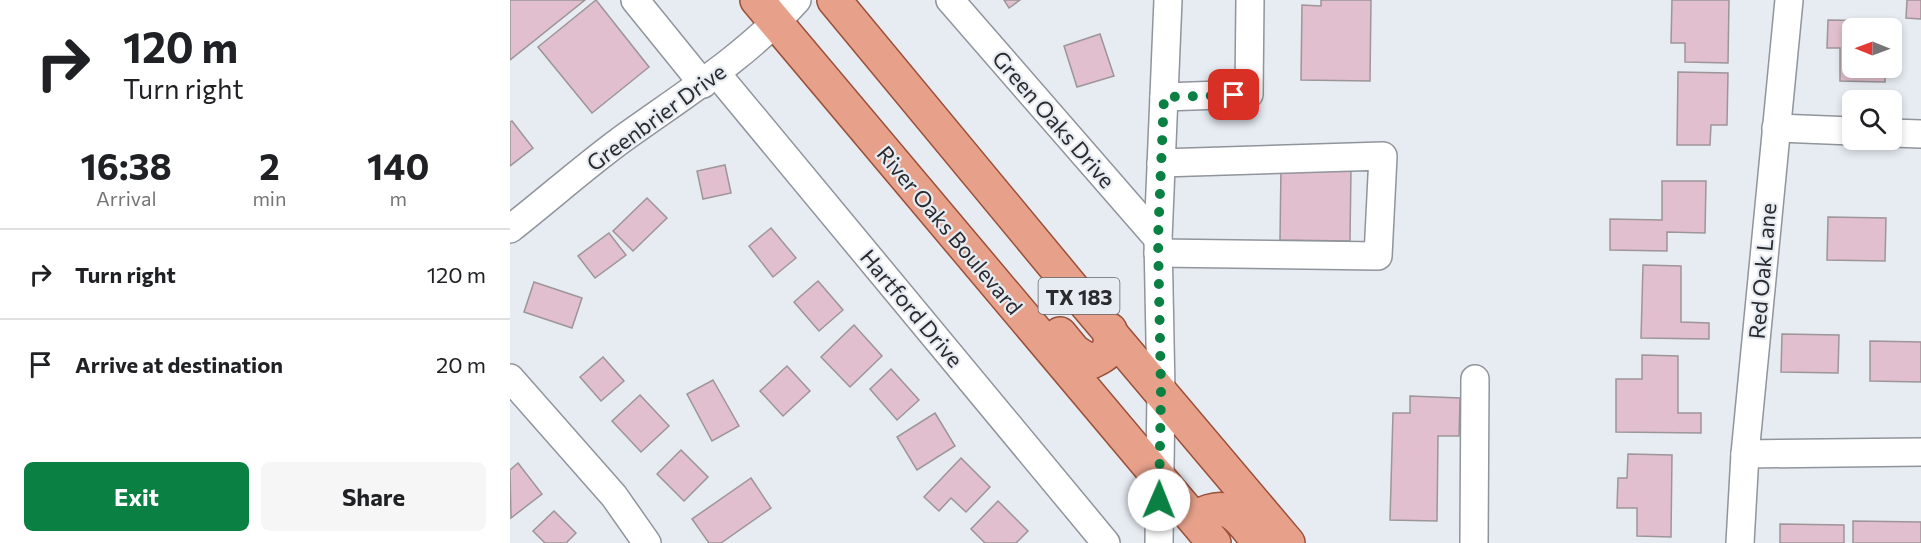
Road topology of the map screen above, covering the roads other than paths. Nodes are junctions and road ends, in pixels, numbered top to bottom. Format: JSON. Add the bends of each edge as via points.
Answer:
{"nodes":[{"id":1,"x":635,"y":0,"type":"edge"},
{"id":2,"x":834,"y":0,"type":"edge"},
{"id":3,"x":950,"y":0,"type":"edge"},
{"id":4,"x":1168,"y":0,"type":"edge"},
{"id":5,"x":1250,"y":0,"type":"edge"},
{"id":6,"x":1789,"y":0,"type":"edge"},
{"id":7,"x":777,"y":8,"type":"edge"},
{"id":8,"x":710,"y":79,"type":"junction"},
{"id":9,"x":1164,"y":97,"type":"junction"},
{"id":10,"x":1776,"y":128,"type":"junction"},
{"id":11,"x":1842,"y":131,"type":"edge"},
{"id":12,"x":1902,"y":133,"type":"edge"},
{"id":13,"x":1921,"y":134,"type":"edge"},
{"id":14,"x":1161,"y":163,"type":"junction"},
{"id":15,"x":510,"y":229,"type":"edge"},
{"id":16,"x":954,"y":235,"type":"junction"},
{"id":17,"x":1158,"y":246,"type":"junction"},
{"id":18,"x":1110,"y":330,"type":"junction"},
{"id":19,"x":510,"y":378,"type":"edge"},
{"id":20,"x":1475,"y":379,"type":"dead end"},
{"id":21,"x":1161,"y":391,"type":"junction"},
{"id":22,"x":1921,"y":452,"type":"edge"},
{"id":23,"x":1745,"y":454,"type":"junction"},
{"id":24,"x":1159,"y":478,"type":"junction"},
{"id":25,"x":1194,"y":518,"type":"junction"},
{"id":26,"x":647,"y":543,"type":"edge"},
{"id":27,"x":1106,"y":543,"type":"edge"},
{"id":28,"x":1159,"y":543,"type":"edge"},
{"id":29,"x":1214,"y":543,"type":"edge"},
{"id":30,"x":1260,"y":543,"type":"edge"},
{"id":31,"x":1288,"y":543,"type":"edge"},
{"id":32,"x":1474,"y":543,"type":"edge"},
{"id":33,"x":1740,"y":543,"type":"edge"}],
"edges":[{"from":1,"to":8,"type":"street","name":"Hartford Drive"},
{"from":2,"to":18,"type":"main road","number":"TX 183"},
{"from":3,"to":17,"type":"street","name":"Green Oaks Drive"},
{"from":4,"to":9,"type":"street"},
{"from":5,"to":9,"type":"street","via":[[1249,94]]},
{"from":6,"to":10,"type":"street","name":"Red Oak Lane"},
{"from":7,"to":8,"type":"street","name":"Greenbrier Drive"},
{"from":7,"to":16,"type":"main road","name":"River Oaks Boulevard","number":"TX 183"},
{"from":8,"to":15,"type":"street","name":"Greenbrier Drive","via":[[620,141]]},
{"from":8,"to":27,"type":"street","name":"Hartford Drive"},
{"from":9,"to":14,"type":"street"},
{"from":10,"to":11,"type":"street"},
{"from":10,"to":23,"type":"street","name":"Red Oak Lane"},
{"from":12,"to":13,"type":"street"},
{"from":14,"to":17,"type":"street"},
{"from":14,"to":17,"type":"street","via":[[1383,156],[1378,256]]},
{"from":16,"to":18,"type":"main road","via":[[980,233],[1074,351],[1091,362],[1105,356],[1110,346]]},
{"from":16,"to":24,"type":"main road","name":"River Oaks Boulevard","number":"TX 183"},
{"from":17,"to":21,"type":"street"},
{"from":18,"to":21,"type":"main road","number":"TX 183"},
{"from":19,"to":26,"type":"street","via":[[614,496]]},
{"from":20,"to":32,"type":"street"},
{"from":21,"to":24,"type":"street"},
{"from":21,"to":31,"type":"main road","number":"TX 183"},
{"from":22,"to":23,"type":"street"},
{"from":23,"to":33,"type":"street","name":"Red Oak Lane"},
{"from":24,"to":25,"type":"main road","name":"River Oaks Boulevard","number":"TX 183"},
{"from":24,"to":28,"type":"street"},
{"from":25,"to":29,"type":"main road","name":"River Oaks Boulevard","number":"TX 183"},
{"from":25,"to":30,"type":"main road","via":[[1220,508],[1233,512]]}]}
